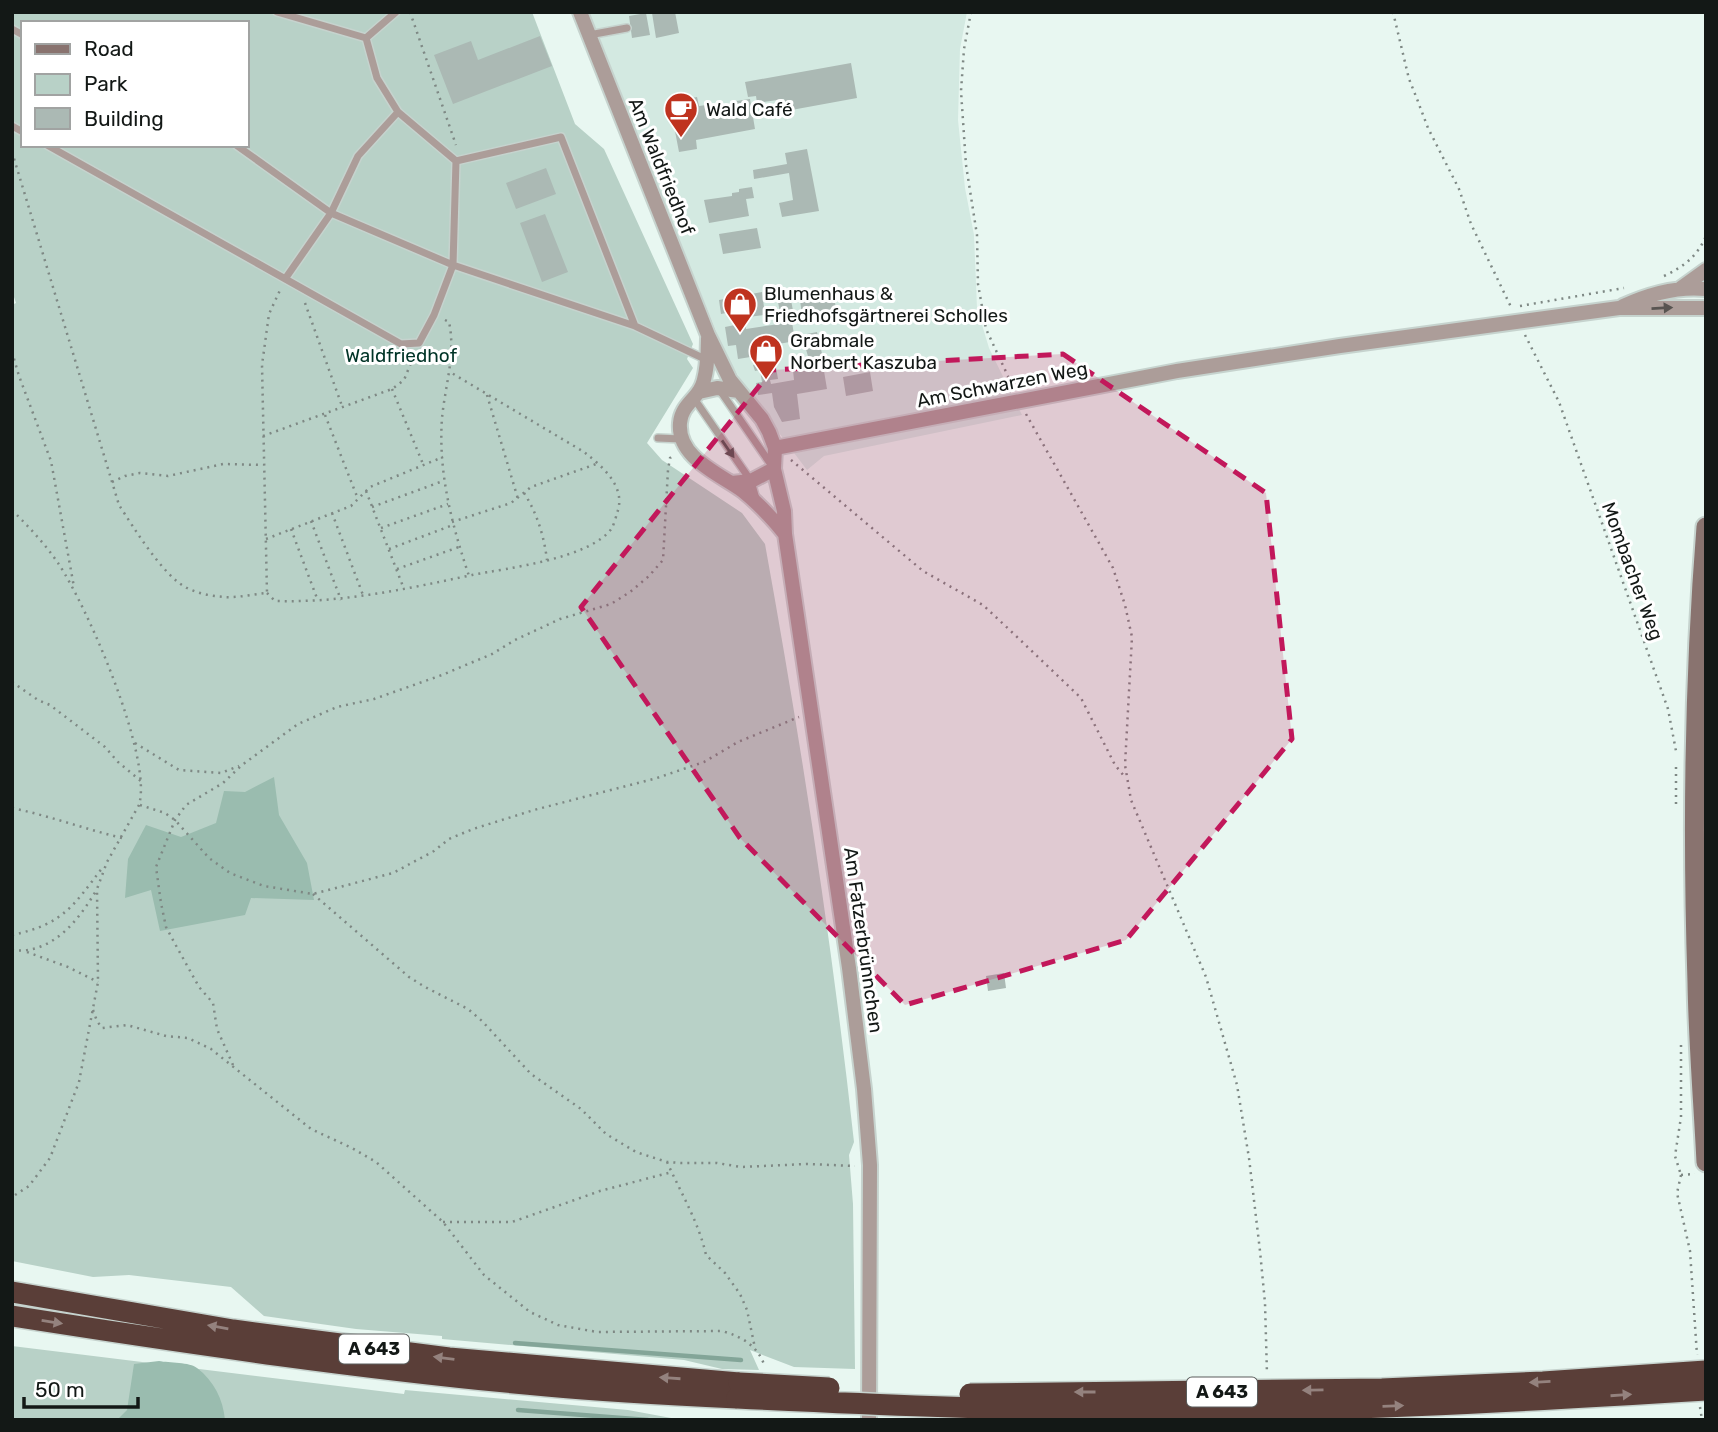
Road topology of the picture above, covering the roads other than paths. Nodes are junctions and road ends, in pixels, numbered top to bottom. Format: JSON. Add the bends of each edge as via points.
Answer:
{"nodes":[{"id":1,"x":277,"y":12,"type":"edge"},
{"id":2,"x":396,"y":12,"type":"edge"},
{"id":3,"x":580,"y":12,"type":"edge"},
{"id":4,"x":627,"y":28,"type":"dead end"},
{"id":5,"x":589,"y":35,"type":"junction"},
{"id":6,"x":366,"y":38,"type":"junction"},
{"id":7,"x":398,"y":112,"type":"junction"},
{"id":8,"x":51,"y":147,"type":"edge"},
{"id":9,"x":239,"y":147,"type":"edge"},
{"id":10,"x":458,"y":159,"type":"junction"},
{"id":11,"x":331,"y":214,"type":"junction"},
{"id":12,"x":453,"y":265,"type":"junction"},
{"id":13,"x":1706,"y":270,"type":"edge"},
{"id":14,"x":285,"y":279,"type":"junction"},
{"id":15,"x":1680,"y":289,"type":"junction"},
{"id":16,"x":1706,"y":289,"type":"edge"},
{"id":17,"x":1619,"y":308,"type":"junction"},
{"id":18,"x":1706,"y":308,"type":"edge"},
{"id":19,"x":635,"y":326,"type":"junction"},
{"id":20,"x":708,"y":335,"type":"junction"},
{"id":21,"x":707,"y":360,"type":"junction"},
{"id":22,"x":723,"y":367,"type":"junction"},
{"id":23,"x":717,"y":388,"type":"junction"},
{"id":24,"x":739,"y":391,"type":"junction"},
{"id":25,"x":696,"y":394,"type":"junction"},
{"id":26,"x":658,"y":438,"type":"dead end"},
{"id":27,"x":679,"y":445,"type":"junction"},
{"id":28,"x":775,"y":448,"type":"junction"},
{"id":29,"x":775,"y":469,"type":"junction"},
{"id":30,"x":751,"y":481,"type":"junction"},
{"id":31,"x":732,"y":483,"type":"junction"},
{"id":32,"x":757,"y":503,"type":"junction"},
{"id":33,"x":1706,"y":527,"type":"edge"},
{"id":34,"x":785,"y":534,"type":"junction"},
{"id":35,"x":1706,"y":1162,"type":"edge"},
{"id":36,"x":12,"y":1292,"type":"edge"},
{"id":37,"x":12,"y":1315,"type":"edge"},
{"id":38,"x":1701,"y":1365,"type":"edge"},
{"id":39,"x":738,"y":1391,"type":"junction"},
{"id":40,"x":1703,"y":1394,"type":"edge"},
{"id":41,"x":869,"y":1420,"type":"edge"}],
"edges":[{"from":1,"to":6,"type":"lane"},
{"from":2,"to":6,"type":"lane"},
{"from":3,"to":5,"type":"street","name":"Am Waldfriedhof"},
{"from":4,"to":5,"type":"lane"},
{"from":5,"to":20,"type":"street","name":"Am Waldfriedhof"},
{"from":6,"to":7,"type":"lane","via":[[377,78]]},
{"from":7,"to":10,"type":"lane"},
{"from":7,"to":11,"type":"lane","via":[[358,156]]},
{"from":8,"to":14,"type":"lane"},
{"from":9,"to":11,"type":"lane"},
{"from":10,"to":12,"type":"lane"},
{"from":10,"to":19,"type":"lane","via":[[562,137]]},
{"from":11,"to":12,"type":"lane"},
{"from":11,"to":14,"type":"lane"},
{"from":12,"to":14,"type":"lane","via":[[419,343],[401,344]]},
{"from":12,"to":19,"type":"lane"},
{"from":13,"to":15,"type":"street","name":"Am Schwarzen Weg"},
{"from":15,"to":16,"type":"street","name":"Am Schwarzen Weg"},
{"from":15,"to":17,"type":"street","name":"Am Schwarzen Weg"},
{"from":17,"to":18,"type":"street","name":"Am Schwarzen Weg","one_way":true},
{"from":17,"to":28,"type":"street","name":"Am Schwarzen Weg","via":[[1515,315],[1177,371]]},
{"from":19,"to":21,"type":"lane"},
{"from":20,"to":21,"type":"street"},
{"from":20,"to":22,"type":"street"},
{"from":21,"to":22,"type":"lane"},
{"from":21,"to":25,"type":"street"},
{"from":22,"to":24,"type":"street"},
{"from":23,"to":24,"type":"street"},
{"from":23,"to":25,"type":"street"},
{"from":23,"to":29,"type":"lane"},
{"from":24,"to":28,"type":"street","via":[[762,419]]},
{"from":25,"to":27,"type":"street","via":[[682,413]]},
{"from":25,"to":30,"type":"lane","one_way":true},
{"from":26,"to":27,"type":"lane"},
{"from":27,"to":31,"type":"street"},
{"from":28,"to":29,"type":"street"},
{"from":29,"to":30,"type":"street"},
{"from":29,"to":34,"type":"street","name":"Am Fatzerbrünnchen"},
{"from":30,"to":31,"type":"street"},
{"from":30,"to":32,"type":"lane"},
{"from":31,"to":32,"type":"street"},
{"from":32,"to":34,"type":"street"},
{"from":33,"to":35,"type":"main road","via":[[1695,841]]},
{"from":34,"to":41,"type":"street","name":"Am Fatzerbrünnchen","via":[[864,1089],[870,1165]]},
{"from":39,"to":36,"type":"highway","number":"A 643","one_way":true,"via":[[233,1330]]},
{"from":37,"to":39,"type":"highway","number":"A 643","one_way":true,"via":[[462,1377],[548,1386]]},
{"from":38,"to":39,"type":"highway","number":"A 643","one_way":true,"bridge":true,"via":[[1516,1383],[1221,1392]]},
{"from":39,"to":40,"type":"highway","number":"A 643","one_way":true,"bridge":true,"via":[[932,1407],[1140,1411]]}]}
